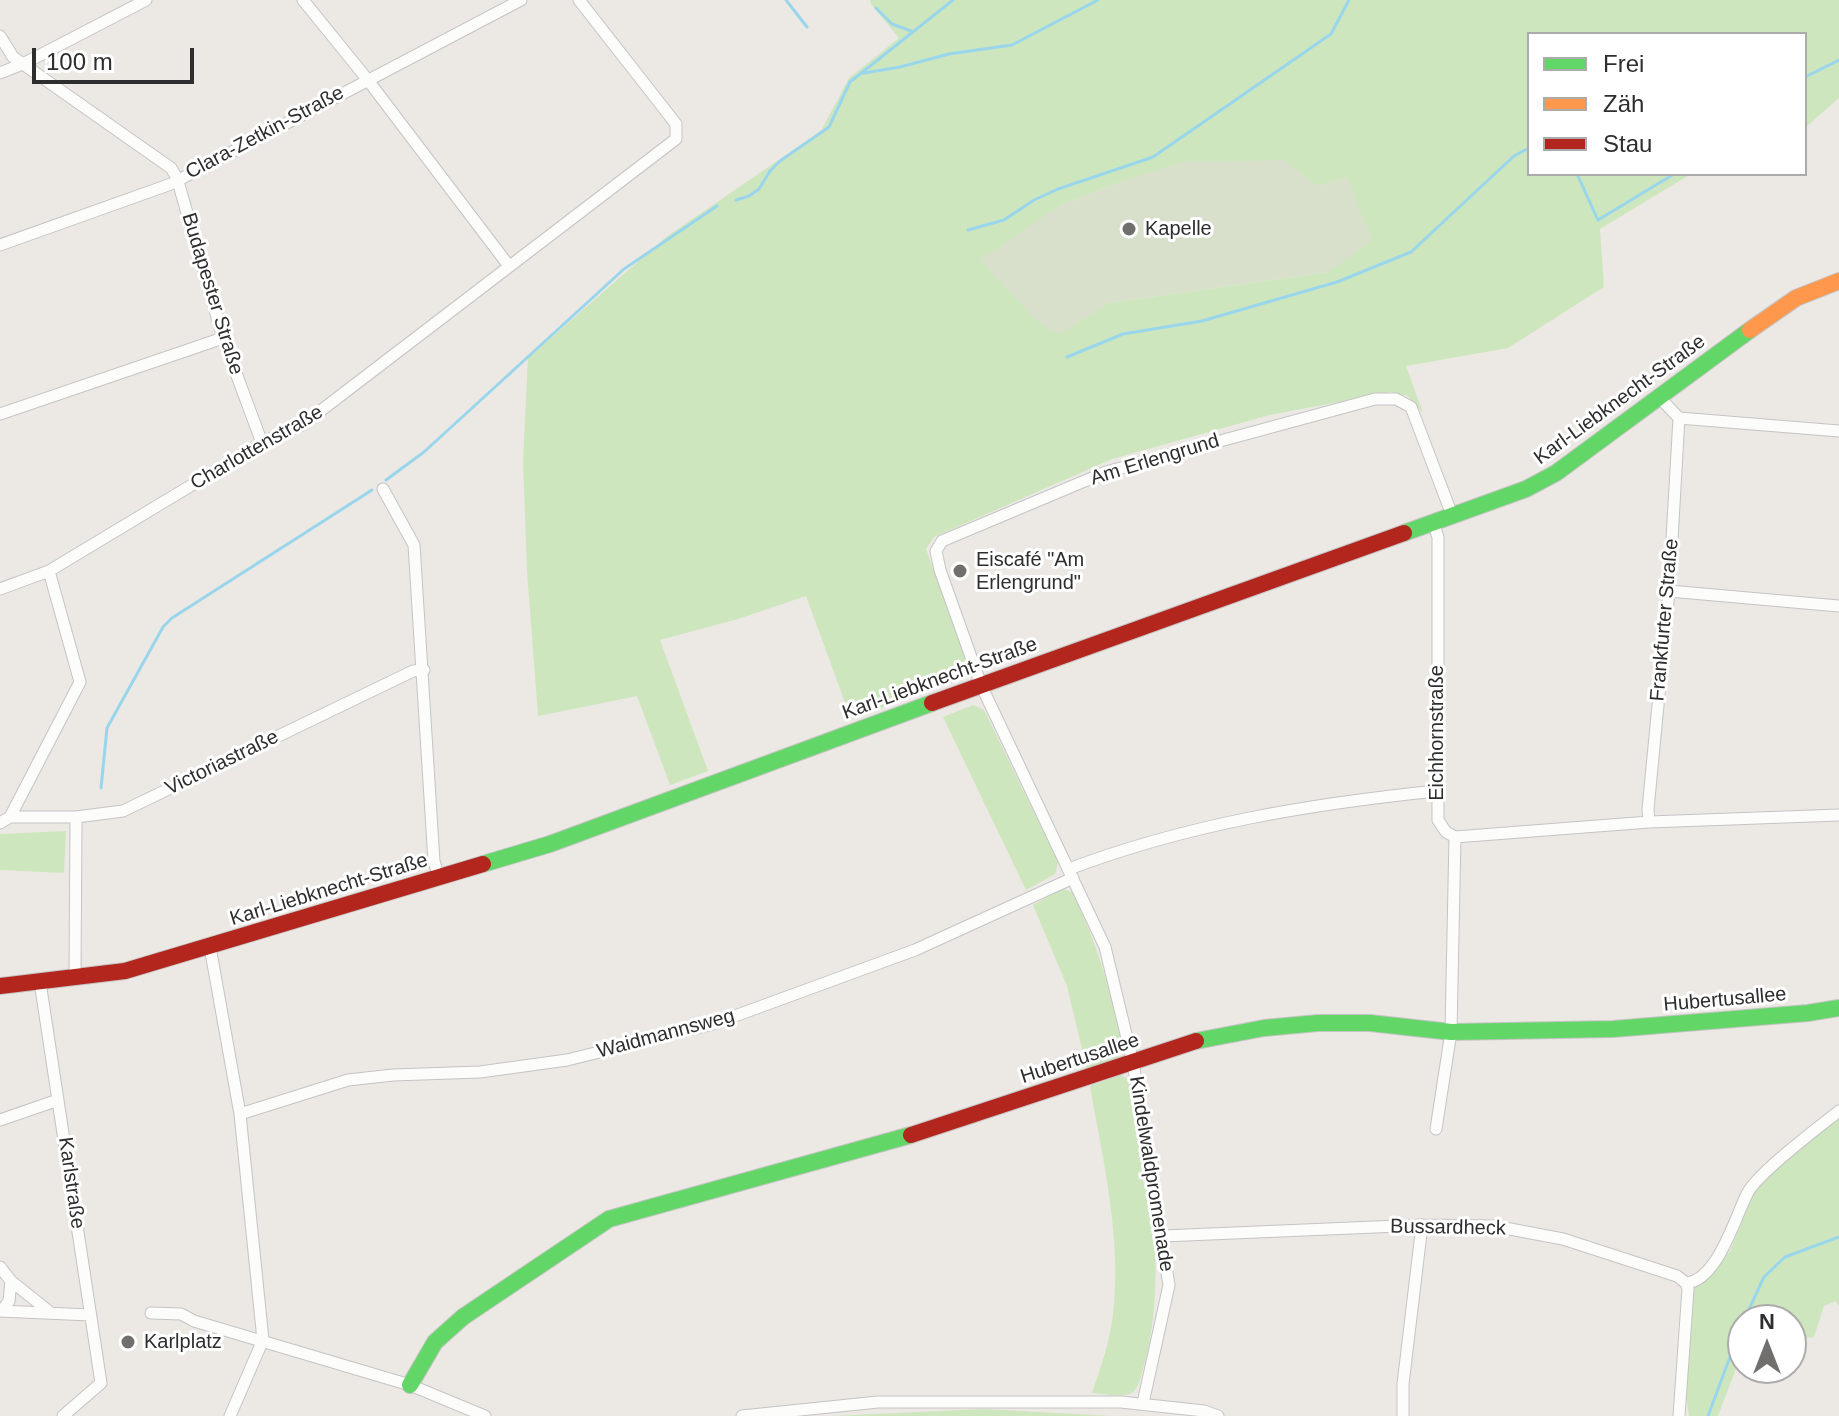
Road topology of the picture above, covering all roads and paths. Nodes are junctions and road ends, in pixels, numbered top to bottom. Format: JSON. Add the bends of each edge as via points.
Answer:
{"nodes":[{"id":1,"x":146,"y":0,"type":"edge"},
{"id":2,"x":303,"y":0,"type":"edge"},
{"id":3,"x":521,"y":0,"type":"edge"},
{"id":4,"x":579,"y":0,"type":"edge"},
{"id":5,"x":0,"y":36,"type":"edge"},
{"id":6,"x":23,"y":64,"type":"junction"},
{"id":7,"x":0,"y":73,"type":"edge"},
{"id":8,"x":367,"y":79,"type":"junction"},
{"id":9,"x":177,"y":178,"type":"junction"},
{"id":10,"x":0,"y":245,"type":"edge"},
{"id":11,"x":509,"y":266,"type":"junction"},
{"id":12,"x":1839,"y":281,"type":"edge"},
{"id":13,"x":223,"y":338,"type":"junction"},
{"id":14,"x":1659,"y":397,"type":"junction"},
{"id":15,"x":0,"y":414,"type":"edge"},
{"id":16,"x":1679,"y":418,"type":"junction"},
{"id":17,"x":1839,"y":431,"type":"edge"},
{"id":18,"x":262,"y":443,"type":"junction"},
{"id":19,"x":383,"y":489,"type":"dead end"},
{"id":20,"x":1452,"y":515,"type":"junction"},
{"id":21,"x":1433,"y":522,"type":"junction"},
{"id":22,"x":49,"y":571,"type":"junction"},
{"id":23,"x":0,"y":589,"type":"edge"},
{"id":24,"x":1669,"y":591,"type":"junction"},
{"id":25,"x":1839,"y":606,"type":"edge"},
{"id":26,"x":424,"y":670,"type":"junction"},
{"id":27,"x":981,"y":685,"type":"junction"},
{"id":28,"x":1436,"y":791,"type":"junction"},
{"id":29,"x":1839,"y":815,"type":"edge"},
{"id":30,"x":76,"y":817,"type":"junction"},
{"id":31,"x":5,"y":820,"type":"edge"},
{"id":32,"x":1649,"y":822,"type":"junction"},
{"id":33,"x":1455,"y":837,"type":"junction"},
{"id":34,"x":1071,"y":874,"type":"junction"},
{"id":35,"x":439,"y":878,"type":"junction"},
{"id":36,"x":210,"y":947,"type":"junction"},
{"id":37,"x":75,"y":978,"type":"junction"},
{"id":38,"x":40,"y":982,"type":"junction"},
{"id":39,"x":0,"y":986,"type":"edge"},
{"id":40,"x":1839,"y":1008,"type":"edge"},
{"id":41,"x":1451,"y":1032,"type":"junction"},
{"id":42,"x":1133,"y":1063,"type":"junction"},
{"id":43,"x":58,"y":1100,"type":"junction"},
{"id":44,"x":1839,"y":1111,"type":"edge"},
{"id":45,"x":240,"y":1114,"type":"junction"},
{"id":46,"x":0,"y":1120,"type":"edge"},
{"id":47,"x":1436,"y":1129,"type":"dead end"},
{"id":48,"x":1422,"y":1225,"type":"junction"},
{"id":49,"x":1163,"y":1236,"type":"junction"},
{"id":50,"x":0,"y":1267,"type":"edge"},
{"id":51,"x":11,"y":1281,"type":"junction"},
{"id":52,"x":1686,"y":1283,"type":"junction"},
{"id":53,"x":1,"y":1311,"type":"edge"},
{"id":54,"x":51,"y":1313,"type":"junction"},
{"id":55,"x":151,"y":1313,"type":"dead end"},
{"id":56,"x":90,"y":1315,"type":"junction"},
{"id":57,"x":263,"y":1340,"type":"junction"},
{"id":58,"x":410,"y":1385,"type":"junction"},
{"id":59,"x":1143,"y":1403,"type":"junction"},
{"id":60,"x":63,"y":1416,"type":"edge"},
{"id":61,"x":230,"y":1416,"type":"edge"},
{"id":62,"x":485,"y":1416,"type":"edge"},
{"id":63,"x":742,"y":1416,"type":"edge"},
{"id":64,"x":1218,"y":1416,"type":"edge"},
{"id":65,"x":1403,"y":1416,"type":"edge"},
{"id":66,"x":1679,"y":1416,"type":"edge"}],
"edges":[{"from":1,"to":6,"type":"street"},
{"from":2,"to":8,"type":"street"},
{"from":3,"to":8,"type":"street","name":"Clara-Zetkin-Straße"},
{"from":4,"to":11,"type":"street","name":"Charlottenstraße","via":[[676,124],[676,139]]},
{"from":5,"to":6,"type":"street"},
{"from":6,"to":7,"type":"street"},
{"from":6,"to":9,"type":"street","via":[[171,168]]},
{"from":8,"to":9,"type":"street","name":"Clara-Zetkin-Straße"},
{"from":8,"to":11,"type":"street"},
{"from":9,"to":10,"type":"street","name":"Clara-Zetkin-Straße"},
{"from":9,"to":13,"type":"street","name":"Budapester Straße"},
{"from":11,"to":18,"type":"street","name":"Charlottenstraße","via":[[330,405]]},
{"from":12,"to":14,"type":"street","name":"Karl-Liebknecht-Straße","via":[[1777,310]]},
{"from":13,"to":15,"type":"street"},
{"from":13,"to":18,"type":"street","name":"Budapester Straße"},
{"from":14,"to":16,"type":"street"},
{"from":14,"to":20,"type":"street","name":"Karl-Liebknecht-Straße","via":[[1541,482]]},
{"from":16,"to":17,"type":"street"},
{"from":16,"to":24,"type":"street","name":"Frankfurter Straße"},
{"from":18,"to":22,"type":"street","name":"Charlottenstraße"},
{"from":19,"to":26,"type":"street","via":[[414,545]]},
{"from":20,"to":21,"type":"street","name":"Karl-Liebknecht-Straße"},
{"from":20,"to":27,"type":"street","name":"Am Erlengrund","via":[[1411,407],[1396,399],[1375,399],[1106,472],[938,545],[940,570]]},
{"from":21,"to":27,"type":"street","name":"Karl-Liebknecht-Straße"},
{"from":21,"to":28,"type":"street","name":"Eichhornstraße","via":[[1438,537]]},
{"from":22,"to":23,"type":"street","name":"Charlottenstraße"},
{"from":22,"to":31,"type":"street","via":[[80,682]]},
{"from":24,"to":25,"type":"street"},
{"from":24,"to":32,"type":"street","name":"Frankfurter Straße"},
{"from":26,"to":30,"type":"street","name":"Victoriastraße","via":[[123,811]]},
{"from":26,"to":35,"type":"street"},
{"from":27,"to":34,"type":"street","name":"Kindelwaldpromenade"},
{"from":27,"to":35,"type":"street","name":"Karl-Liebknecht-Straße","via":[[550,844]]},
{"from":28,"to":33,"type":"street","name":"Eichhornstraße","via":[[1438,820]]},
{"from":28,"to":34,"type":"street","name":"Waidmannsweg","via":[[1224,821],[1122,849]]},
{"from":29,"to":32,"type":"street"},
{"from":30,"to":31,"type":"street","name":"Victoriastraße"},
{"from":30,"to":37,"type":"street"},
{"from":32,"to":33,"type":"street"},
{"from":33,"to":41,"type":"street"},
{"from":34,"to":42,"type":"street","name":"Kindelwaldpromenade","via":[[1105,947]]},
{"from":34,"to":45,"type":"street","name":"Waidmannsweg","via":[[915,950],[713,1024],[567,1060],[480,1072],[348,1080]]},
{"from":35,"to":36,"type":"street","name":"Karl-Liebknecht-Straße"},
{"from":36,"to":37,"type":"street","name":"Karl-Liebknecht-Straße","via":[[125,971]]},
{"from":36,"to":45,"type":"street"},
{"from":37,"to":38,"type":"street","name":"Karl-Liebknecht-Straße"},
{"from":38,"to":39,"type":"street","name":"Karl-Liebknecht-Straße"},
{"from":38,"to":43,"type":"street","name":"Karlstraße"},
{"from":40,"to":41,"type":"street","name":"Hubertusallee","via":[[1613,1029]]},
{"from":41,"to":42,"type":"street","name":"Hubertusallee","via":[[1370,1023],[1264,1028],[1187,1043]]},
{"from":41,"to":47,"type":"street"},
{"from":42,"to":49,"type":"street","name":"Kindelwaldpromenade"},
{"from":42,"to":58,"type":"street","name":"Hubertusallee","via":[[939,1127],[609,1219],[463,1317],[435,1342]]},
{"from":43,"to":46,"type":"street"},
{"from":43,"to":56,"type":"street","name":"Karlstraße"},
{"from":44,"to":52,"type":"street","via":[[1748,1190],[1714,1263],[1700,1278]]},
{"from":45,"to":57,"type":"street"},
{"from":48,"to":49,"type":"street","name":"Bussardheck"},
{"from":48,"to":52,"type":"street","name":"Bussardheck","via":[[1532,1232],[1610,1253]]},
{"from":48,"to":65,"type":"street"},
{"from":49,"to":59,"type":"street","name":"Kindelwaldpromenade","via":[[1169,1285]]},
{"from":50,"to":51,"type":"street"},
{"from":51,"to":53,"type":"street","via":[[9,1301]]},
{"from":51,"to":54,"type":"street"},
{"from":52,"to":66,"type":"street"},
{"from":53,"to":54,"type":"street"},
{"from":54,"to":56,"type":"street"},
{"from":55,"to":57,"type":"street","via":[[181,1314]]},
{"from":56,"to":60,"type":"street","name":"Karlstraße","via":[[101,1383]]},
{"from":57,"to":58,"type":"street"},
{"from":57,"to":61,"type":"street"},
{"from":58,"to":62,"type":"street"},
{"from":59,"to":63,"type":"street","via":[[878,1402]]},
{"from":59,"to":64,"type":"street"}]}
